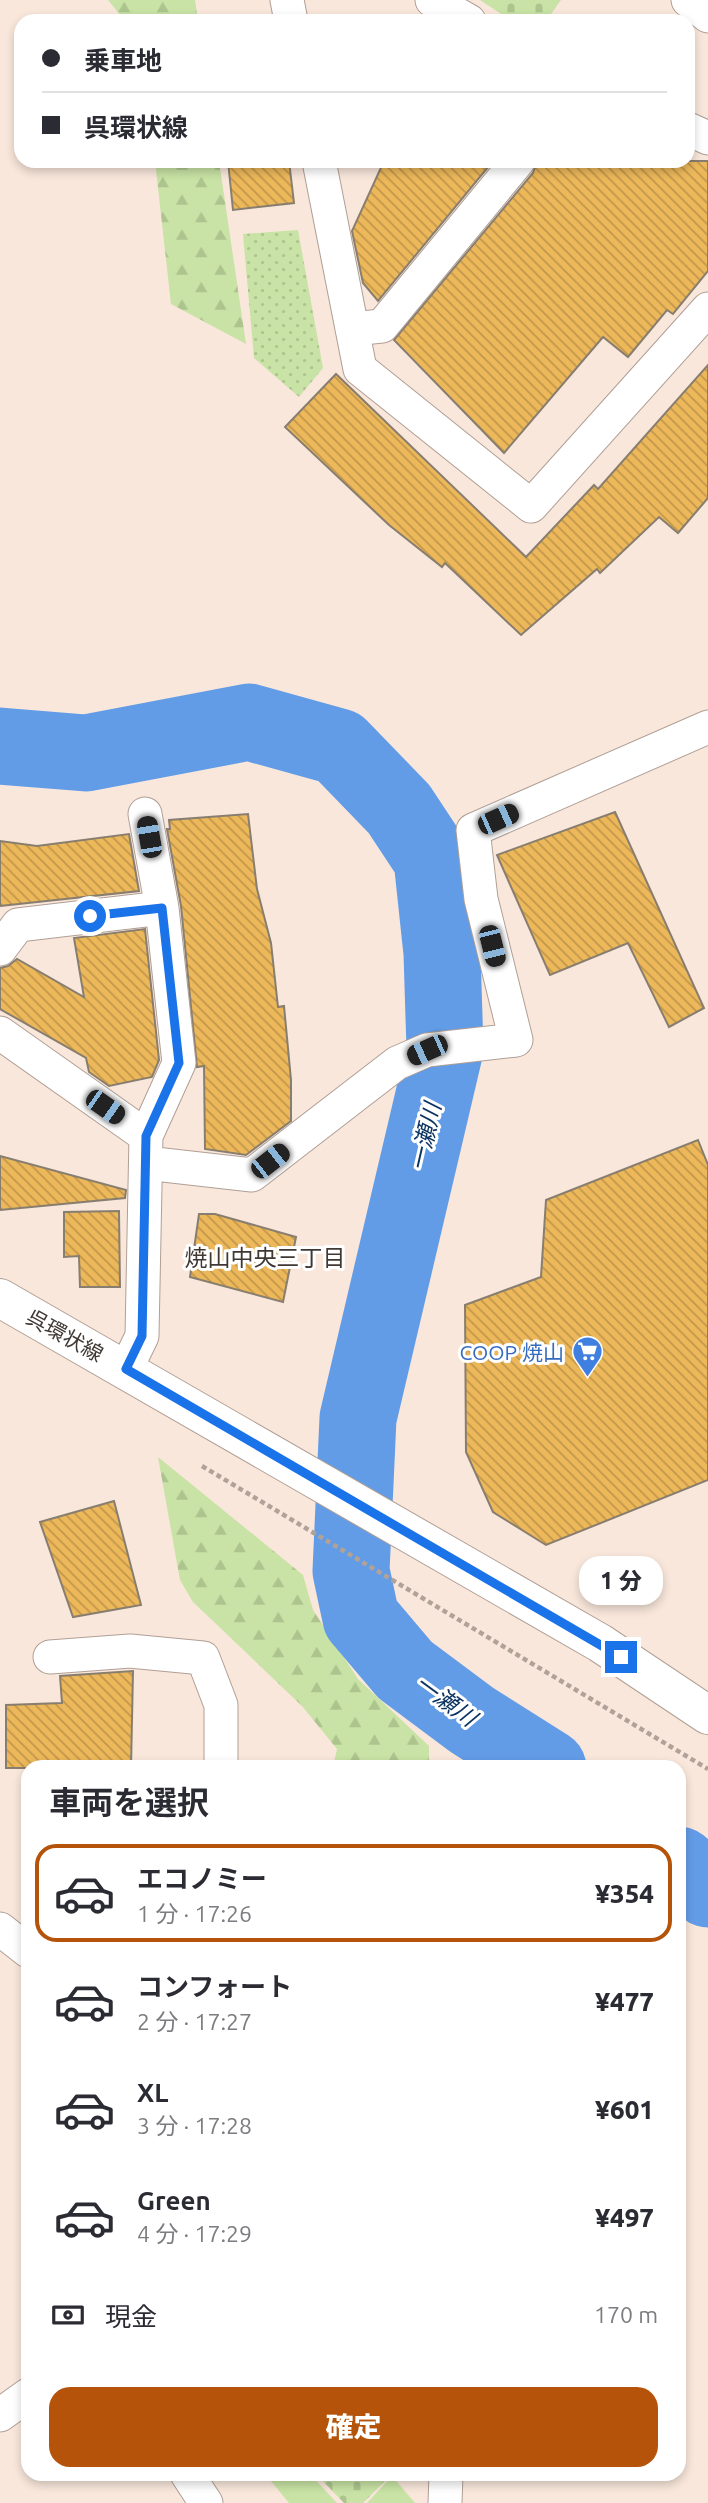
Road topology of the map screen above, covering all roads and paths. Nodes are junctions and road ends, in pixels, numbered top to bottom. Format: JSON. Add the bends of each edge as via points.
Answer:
{"nodes":[{"id":1,"x":432,"y":0,"type":"edge"},
{"id":2,"x":688,"y":0,"type":"edge"},
{"id":3,"x":457,"y":14,"type":"edge"},
{"id":4,"x":708,"y":16,"type":"edge"},
{"id":5,"x":320,"y":168,"type":"edge"},
{"id":6,"x":512,"y":168,"type":"edge"},
{"id":7,"x":708,"y":309,"type":"edge"},
{"id":8,"x":352,"y":329,"type":"junction"},
{"id":9,"x":706,"y":734,"type":"edge"},
{"id":10,"x":145,"y":814,"type":"dead end"},
{"id":11,"x":162,"y":908,"type":"junction"},
{"id":12,"x":0,"y":949,"type":"edge"},
{"id":13,"x":0,"y":1033,"type":"edge"},
{"id":14,"x":146,"y":1150,"type":"junction"},
{"id":15,"x":0,"y":1298,"type":"edge"},
{"id":16,"x":126,"y":1369,"type":"junction"},
{"id":17,"x":281,"y":1513,"type":"dead end"},
{"id":18,"x":51,"y":1657,"type":"dead end"},
{"id":19,"x":708,"y":1715,"type":"edge"},
{"id":20,"x":221,"y":1760,"type":"edge"},
{"id":21,"x":708,"y":1769,"type":"edge"},
{"id":22,"x":0,"y":1929,"type":"edge"},
{"id":23,"x":21,"y":1946,"type":"edge"},
{"id":24,"x":21,"y":2400,"type":"edge"},
{"id":25,"x":0,"y":2415,"type":"edge"},
{"id":26,"x":192,"y":2481,"type":"edge"},
{"id":27,"x":446,"y":2481,"type":"edge"},
{"id":28,"x":206,"y":2503,"type":"edge"},
{"id":29,"x":445,"y":2503,"type":"edge"}],
"edges":[{"from":1,"to":3,"type":"street"},
{"from":2,"to":4,"type":"street"},
{"from":5,"to":8,"type":"street"},
{"from":6,"to":8,"type":"street","via":[[382,326]]},
{"from":7,"to":8,"type":"street","via":[[531,506],[360,369]]},
{"from":9,"to":14,"type":"street","via":[[473,830],[481,898],[516,1040],[427,1050],[397,1063],[252,1175]]},
{"from":10,"to":11,"type":"street"},
{"from":11,"to":12,"type":"street","via":[[18,925]]},
{"from":11,"to":14,"type":"street","via":[[179,1063]]},
{"from":13,"to":14,"type":"street"},
{"from":14,"to":16,"type":"street","via":[[142,1336]]},
{"from":15,"to":16,"type":"main road","name":"呉環状線"},
{"from":16,"to":19,"type":"main road","name":"呉環状線","via":[[600,1643]]},
{"from":17,"to":21,"type":"path"},
{"from":18,"to":20,"type":"street","via":[[130,1651],[203,1658],[221,1704]]},
{"from":22,"to":23,"type":"street"},
{"from":24,"to":25,"type":"street"},
{"from":26,"to":28,"type":"street"},
{"from":27,"to":29,"type":"street"}]}
